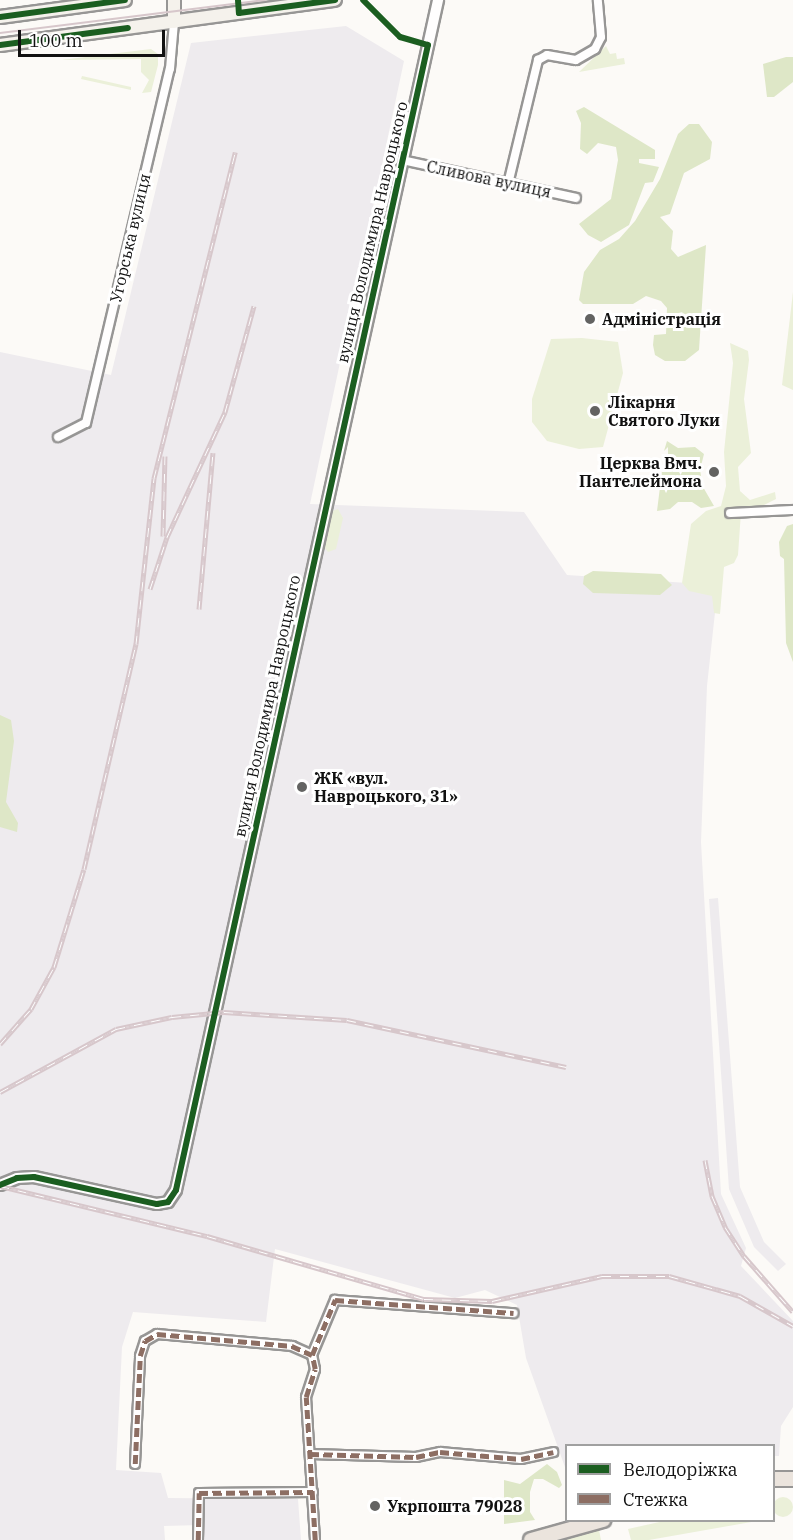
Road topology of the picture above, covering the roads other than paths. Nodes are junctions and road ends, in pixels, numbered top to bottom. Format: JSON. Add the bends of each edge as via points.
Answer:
{"nodes":[{"id":1,"x":125,"y":0,"type":"edge"},
{"id":2,"x":174,"y":0,"type":"edge"},
{"id":3,"x":336,"y":0,"type":"edge"},
{"id":4,"x":438,"y":0,"type":"edge"},
{"id":5,"x":598,"y":0,"type":"edge"},
{"id":6,"x":0,"y":17,"type":"edge"},
{"id":7,"x":174,"y":22,"type":"junction"},
{"id":8,"x":0,"y":45,"type":"edge"},
{"id":9,"x":402,"y":160,"type":"junction"},
{"id":10,"x":508,"y":184,"type":"junction"},
{"id":11,"x":576,"y":198,"type":"dead end"},
{"id":12,"x":58,"y":436,"type":"dead end"},
{"id":13,"x":793,"y":510,"type":"edge"},
{"id":14,"x":730,"y":513,"type":"dead end"},
{"id":15,"x":0,"y":1185,"type":"edge"},
{"id":16,"x":514,"y":1313,"type":"dead end"},
{"id":17,"x":312,"y":1355,"type":"junction"},
{"id":18,"x":554,"y":1452,"type":"dead end"},
{"id":19,"x":310,"y":1454,"type":"junction"},
{"id":20,"x":135,"y":1464,"type":"dead end"},
{"id":21,"x":775,"y":1479,"type":"edge"},
{"id":22,"x":793,"y":1479,"type":"edge"},
{"id":23,"x":313,"y":1492,"type":"junction"},
{"id":24,"x":599,"y":1522,"type":"edge"},
{"id":25,"x":198,"y":1540,"type":"edge"},
{"id":26,"x":315,"y":1540,"type":"edge"},
{"id":27,"x":531,"y":1540,"type":"edge"}],
"edges":[{"from":1,"to":6,"type":"main road"},
{"from":2,"to":7,"type":"main road"},
{"from":3,"to":7,"type":"main road"},
{"from":4,"to":9,"type":"street","name":"вулиця Володимира Навроцького"},
{"from":5,"to":10,"type":"street","via":[[601,37],[595,49],[576,60],[547,55],[538,60]]},
{"from":7,"to":8,"type":"main road"},
{"from":7,"to":12,"type":"street","name":"Угорська вулиця","via":[[170,69],[86,423]]},
{"from":9,"to":10,"type":"street","name":"Сливова вулиця"},
{"from":9,"to":15,"type":"street","name":"вулиця Володимира Навроцького","via":[[176,1190],[168,1202],[157,1204],[34,1177]]},
{"from":10,"to":11,"type":"street","name":"Сливова вулиця"},
{"from":13,"to":14,"type":"street"},
{"from":16,"to":17,"type":"street","via":[[342,1298],[335,1300]]},
{"from":17,"to":19,"type":"street","via":[[315,1369],[306,1397]]},
{"from":17,"to":20,"type":"street","via":[[292,1346],[158,1334],[145,1341],[140,1356]]},
{"from":18,"to":19,"type":"street","via":[[521,1459],[440,1452],[416,1457]]},
{"from":19,"to":23,"type":"street"},
{"from":21,"to":22,"type":"main road"},
{"from":23,"to":25,"type":"street","via":[[200,1493]]},
{"from":23,"to":26,"type":"street"},
{"from":24,"to":27,"type":"main road"}]}
